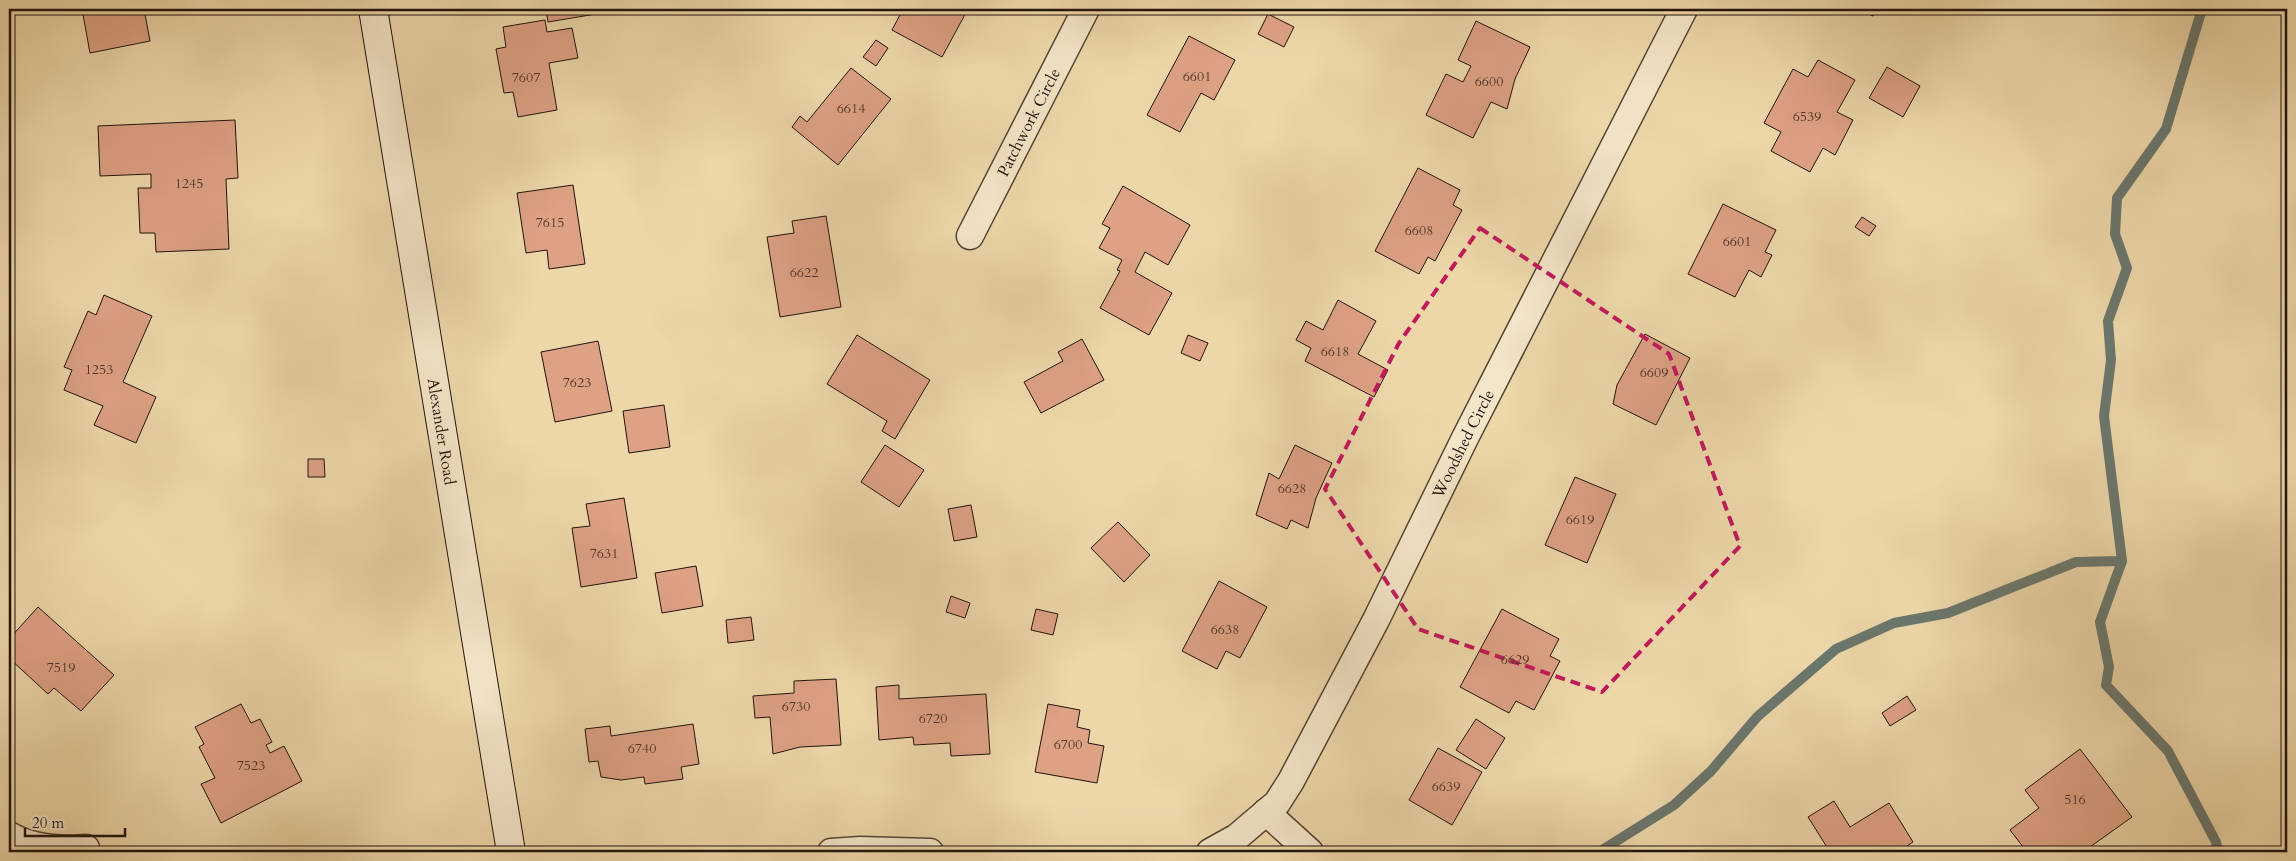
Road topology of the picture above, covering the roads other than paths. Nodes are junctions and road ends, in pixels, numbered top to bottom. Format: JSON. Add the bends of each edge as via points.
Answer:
{"nodes":[{"id":1,"x":373,"y":9,"type":"edge"},
{"id":2,"x":1086,"y":9,"type":"edge"},
{"id":3,"x":1684,"y":9,"type":"edge"},
{"id":4,"x":970,"y":236,"type":"dead end"},
{"id":5,"x":1266,"y":812,"type":"junction"},
{"id":6,"x":9,"y":834,"type":"edge"},
{"id":7,"x":86,"y":848,"type":"dead end"},
{"id":8,"x":511,"y":852,"type":"edge"},
{"id":9,"x":831,"y":852,"type":"edge"},
{"id":10,"x":930,"y":852,"type":"edge"},
{"id":11,"x":1210,"y":852,"type":"edge"},
{"id":12,"x":1310,"y":852,"type":"edge"}],
"edges":[{"from":1,"to":8,"type":"street","name":"Alexander Road"},
{"from":2,"to":4,"type":"street","name":"Patchwork Circle"},
{"from":3,"to":5,"type":"street","name":"Woodshed Circle","via":[[1376,620],[1291,781],[1277,803]]},
{"from":5,"to":11,"type":"street","name":"Woodshed Circle","via":[[1237,837]]},
{"from":5,"to":12,"type":"street"},
{"from":6,"to":7,"type":"street","via":[[50,848]]},
{"from":9,"to":10,"type":"street"}]}
